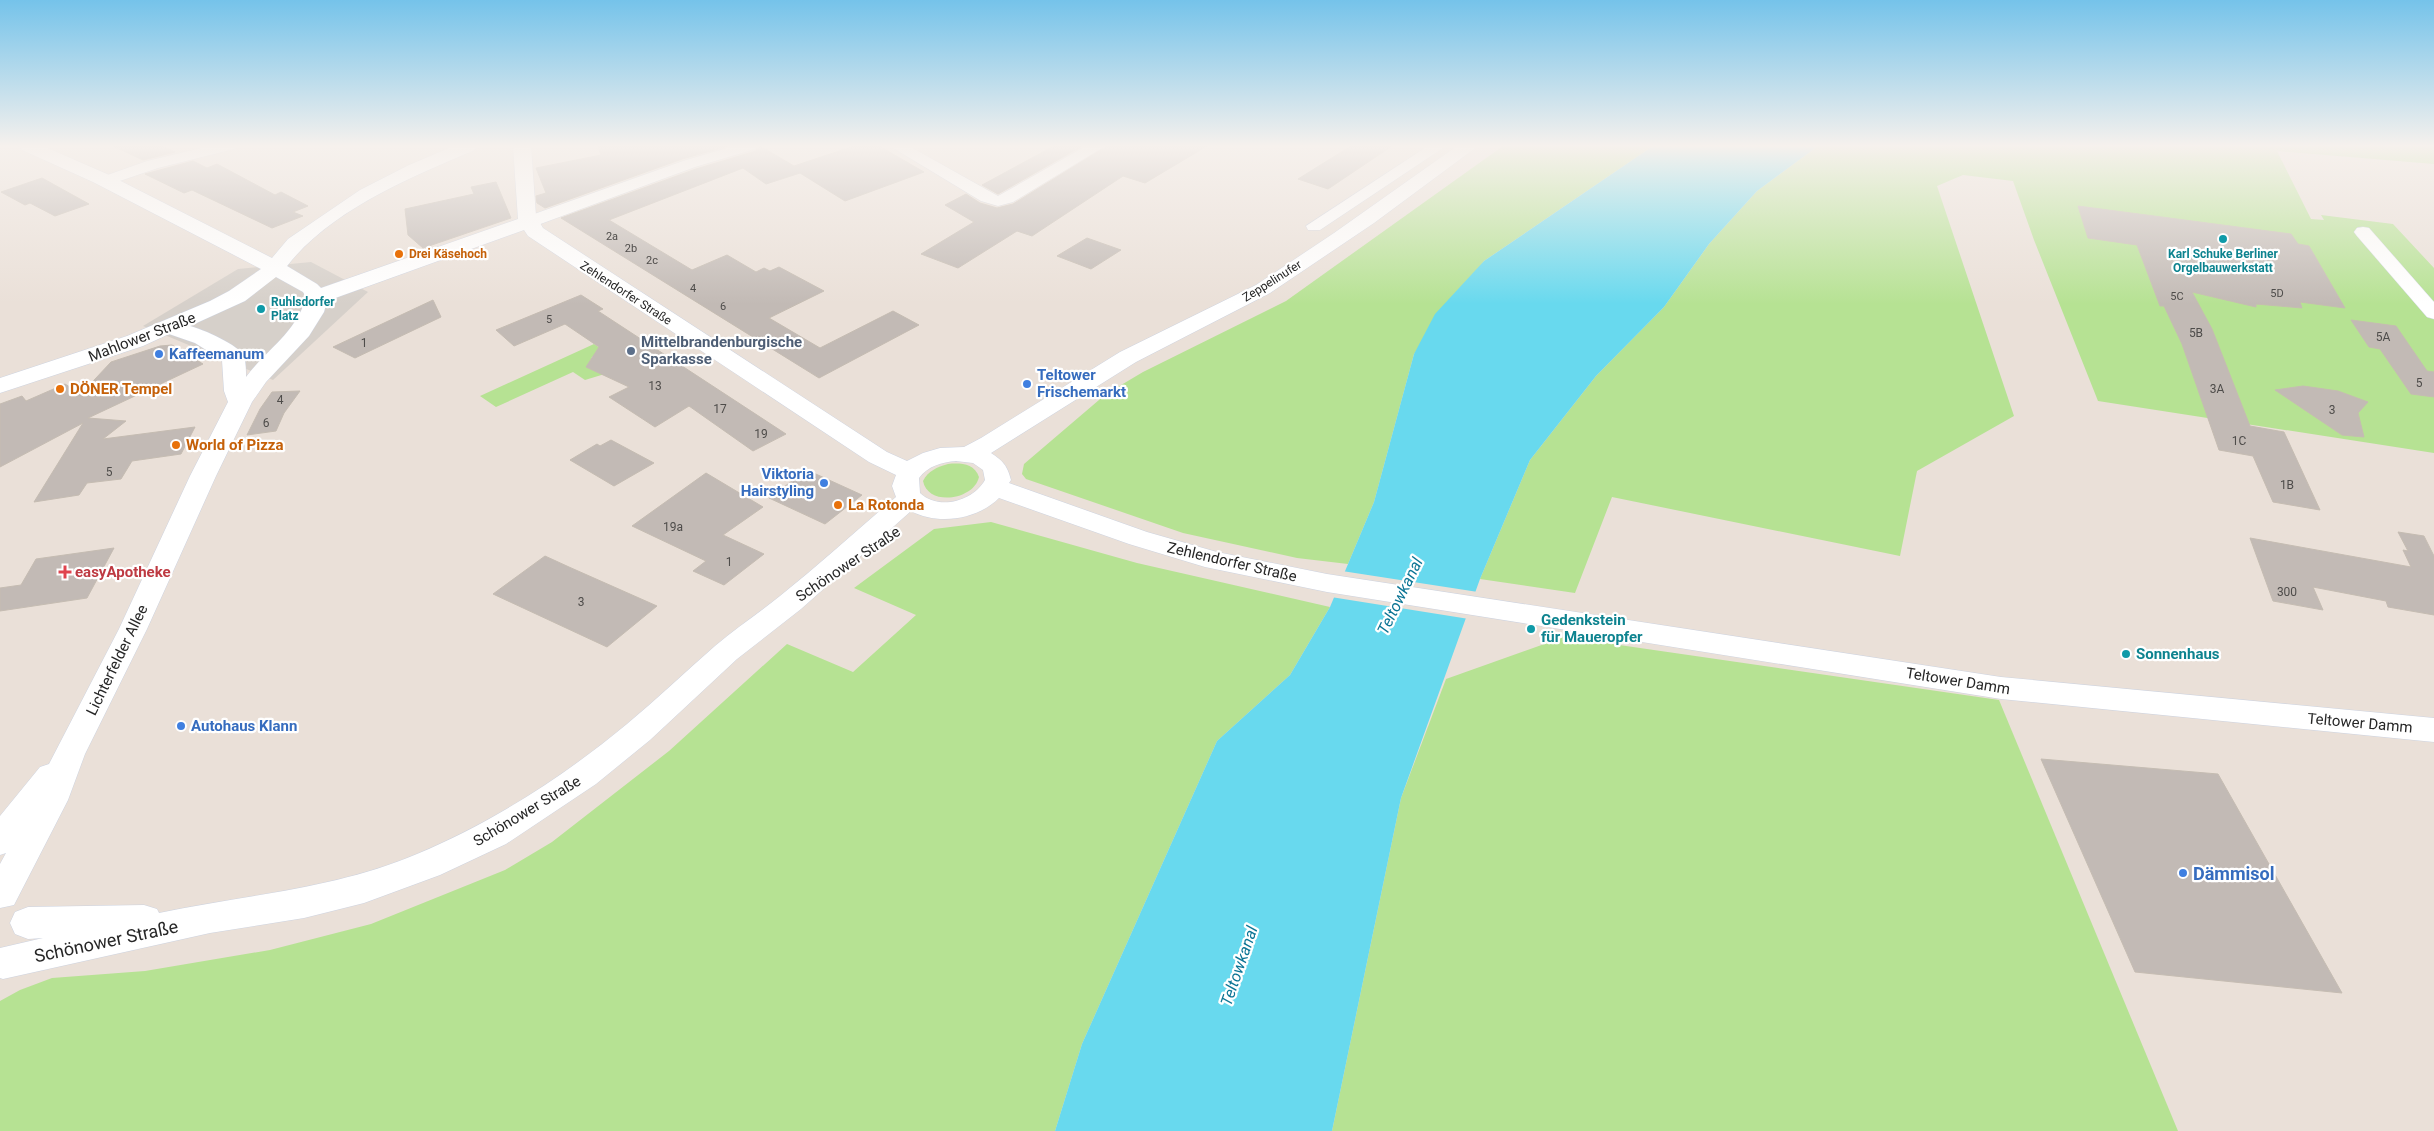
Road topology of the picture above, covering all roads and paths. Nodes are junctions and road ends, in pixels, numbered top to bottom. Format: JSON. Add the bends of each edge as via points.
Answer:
{"nodes":[{"id":1,"x":140,"y":199,"type":"edge"},
{"id":2,"x":361,"y":199,"type":"edge"},
{"id":3,"x":525,"y":199,"type":"edge"},
{"id":4,"x":593,"y":199,"type":"edge"},
{"id":5,"x":990,"y":199,"type":"edge"},
{"id":6,"x":1007,"y":199,"type":"edge"},
{"id":7,"x":1356,"y":199,"type":"edge"},
{"id":8,"x":1395,"y":199,"type":"edge"},
{"id":9,"x":529,"y":222,"type":"junction"},
{"id":10,"x":1314,"y":226,"type":"dead end"},
{"id":11,"x":2364,"y":232,"type":"dead end"},
{"id":12,"x":274,"y":268,"type":"junction"},
{"id":13,"x":317,"y":297,"type":"junction"},
{"id":14,"x":2434,"y":312,"type":"edge"},
{"id":15,"x":170,"y":328,"type":"junction"},
{"id":16,"x":0,"y":386,"type":"edge"},
{"id":17,"x":1064,"y":397,"type":"junction"},
{"id":18,"x":240,"y":402,"type":"junction"},
{"id":19,"x":969,"y":454,"type":"junction"},
{"id":20,"x":920,"y":465,"type":"junction"},
{"id":21,"x":990,"y":485,"type":"junction"},
{"id":22,"x":920,"y":504,"type":"junction"},
{"id":23,"x":1484,"y":608,"type":"joint"},
{"id":24,"x":2434,"y":730,"type":"edge"},
{"id":25,"x":69,"y":754,"type":"junction"},
{"id":26,"x":0,"y":841,"type":"edge"},
{"id":27,"x":1,"y":894,"type":"edge"},
{"id":28,"x":210,"y":918,"type":"junction"},
{"id":29,"x":28,"y":923,"type":"junction"},
{"id":30,"x":1,"y":964,"type":"edge"}],
"edges":[{"from":1,"to":12,"type":"main road"},
{"from":2,"to":12,"type":"main road","name":"Mahlower Straße","via":[[295,243]]},
{"from":3,"to":9,"type":"main road"},
{"from":4,"to":9,"type":"street"},
{"from":5,"to":6,"type":"street"},
{"from":7,"to":10,"type":"street"},
{"from":8,"to":17,"type":"main road","name":"Zeppelinufer","via":[[1262,289],[1208,318],[1160,338]]},
{"from":9,"to":13,"type":"main road"},
{"from":9,"to":20,"type":"main road","name":"Zehlendorfer Straße","via":[[535,232],[580,263],[878,457]]},
{"from":11,"to":14,"type":"street"},
{"from":12,"to":13,"type":"main road","via":[[310,288]]},
{"from":12,"to":15,"type":"main road","name":"Mahlower Straße","via":[[237,296]]},
{"from":13,"to":18,"type":"main road","via":[[313,312],[301,331],[258,377]]},
{"from":15,"to":16,"type":"main road","name":"Mahlower Straße"},
{"from":15,"to":18,"type":"main road","via":[[205,338],[233,357]]},
{"from":17,"to":19,"type":"main road","name":"Zeppelinufer","via":[[996,441]]},
{"from":17,"to":21,"type":"main road","name":"Zeppelinufer"},
{"from":18,"to":25,"type":"main road","name":"Lichterfelder Allee","via":[[133,629]]},
{"from":19,"to":20,"type":"main road","via":[[949,454]]},
{"from":19,"to":21,"type":"main road","via":[[980,456]]},
{"from":20,"to":22,"type":"main road","via":[[906,481],[905,490]]},
{"from":21,"to":22,"type":"main road","via":[[956,509]]},
{"from":21,"to":23,"type":"main road","name":"Zehlendorfer Straße","via":[[1138,538],[1215,561]]},
{"from":22,"to":28,"type":"main road","name":"Schönower Straße","via":[[727,652],[639,732],[585,775],[494,834],[428,865],[364,888],[304,903]]},
{"from":23,"to":24,"type":"main road","name":"Teltower Damm","via":[[2001,688]]},
{"from":25,"to":26,"type":"main road","name":"Lichterfelder Allee"},
{"from":25,"to":27,"type":"main road","name":"Lichterfelder Allee","via":[[52,800]]},
{"from":27,"to":29,"type":"main road","via":[[18,899],[26,909]]},
{"from":28,"to":29,"type":"main road","name":"Schönower Straße"},
{"from":28,"to":30,"type":"main road","name":"Schönower Straße"},
{"from":29,"to":30,"type":"main road","via":[[15,949]]}]}
